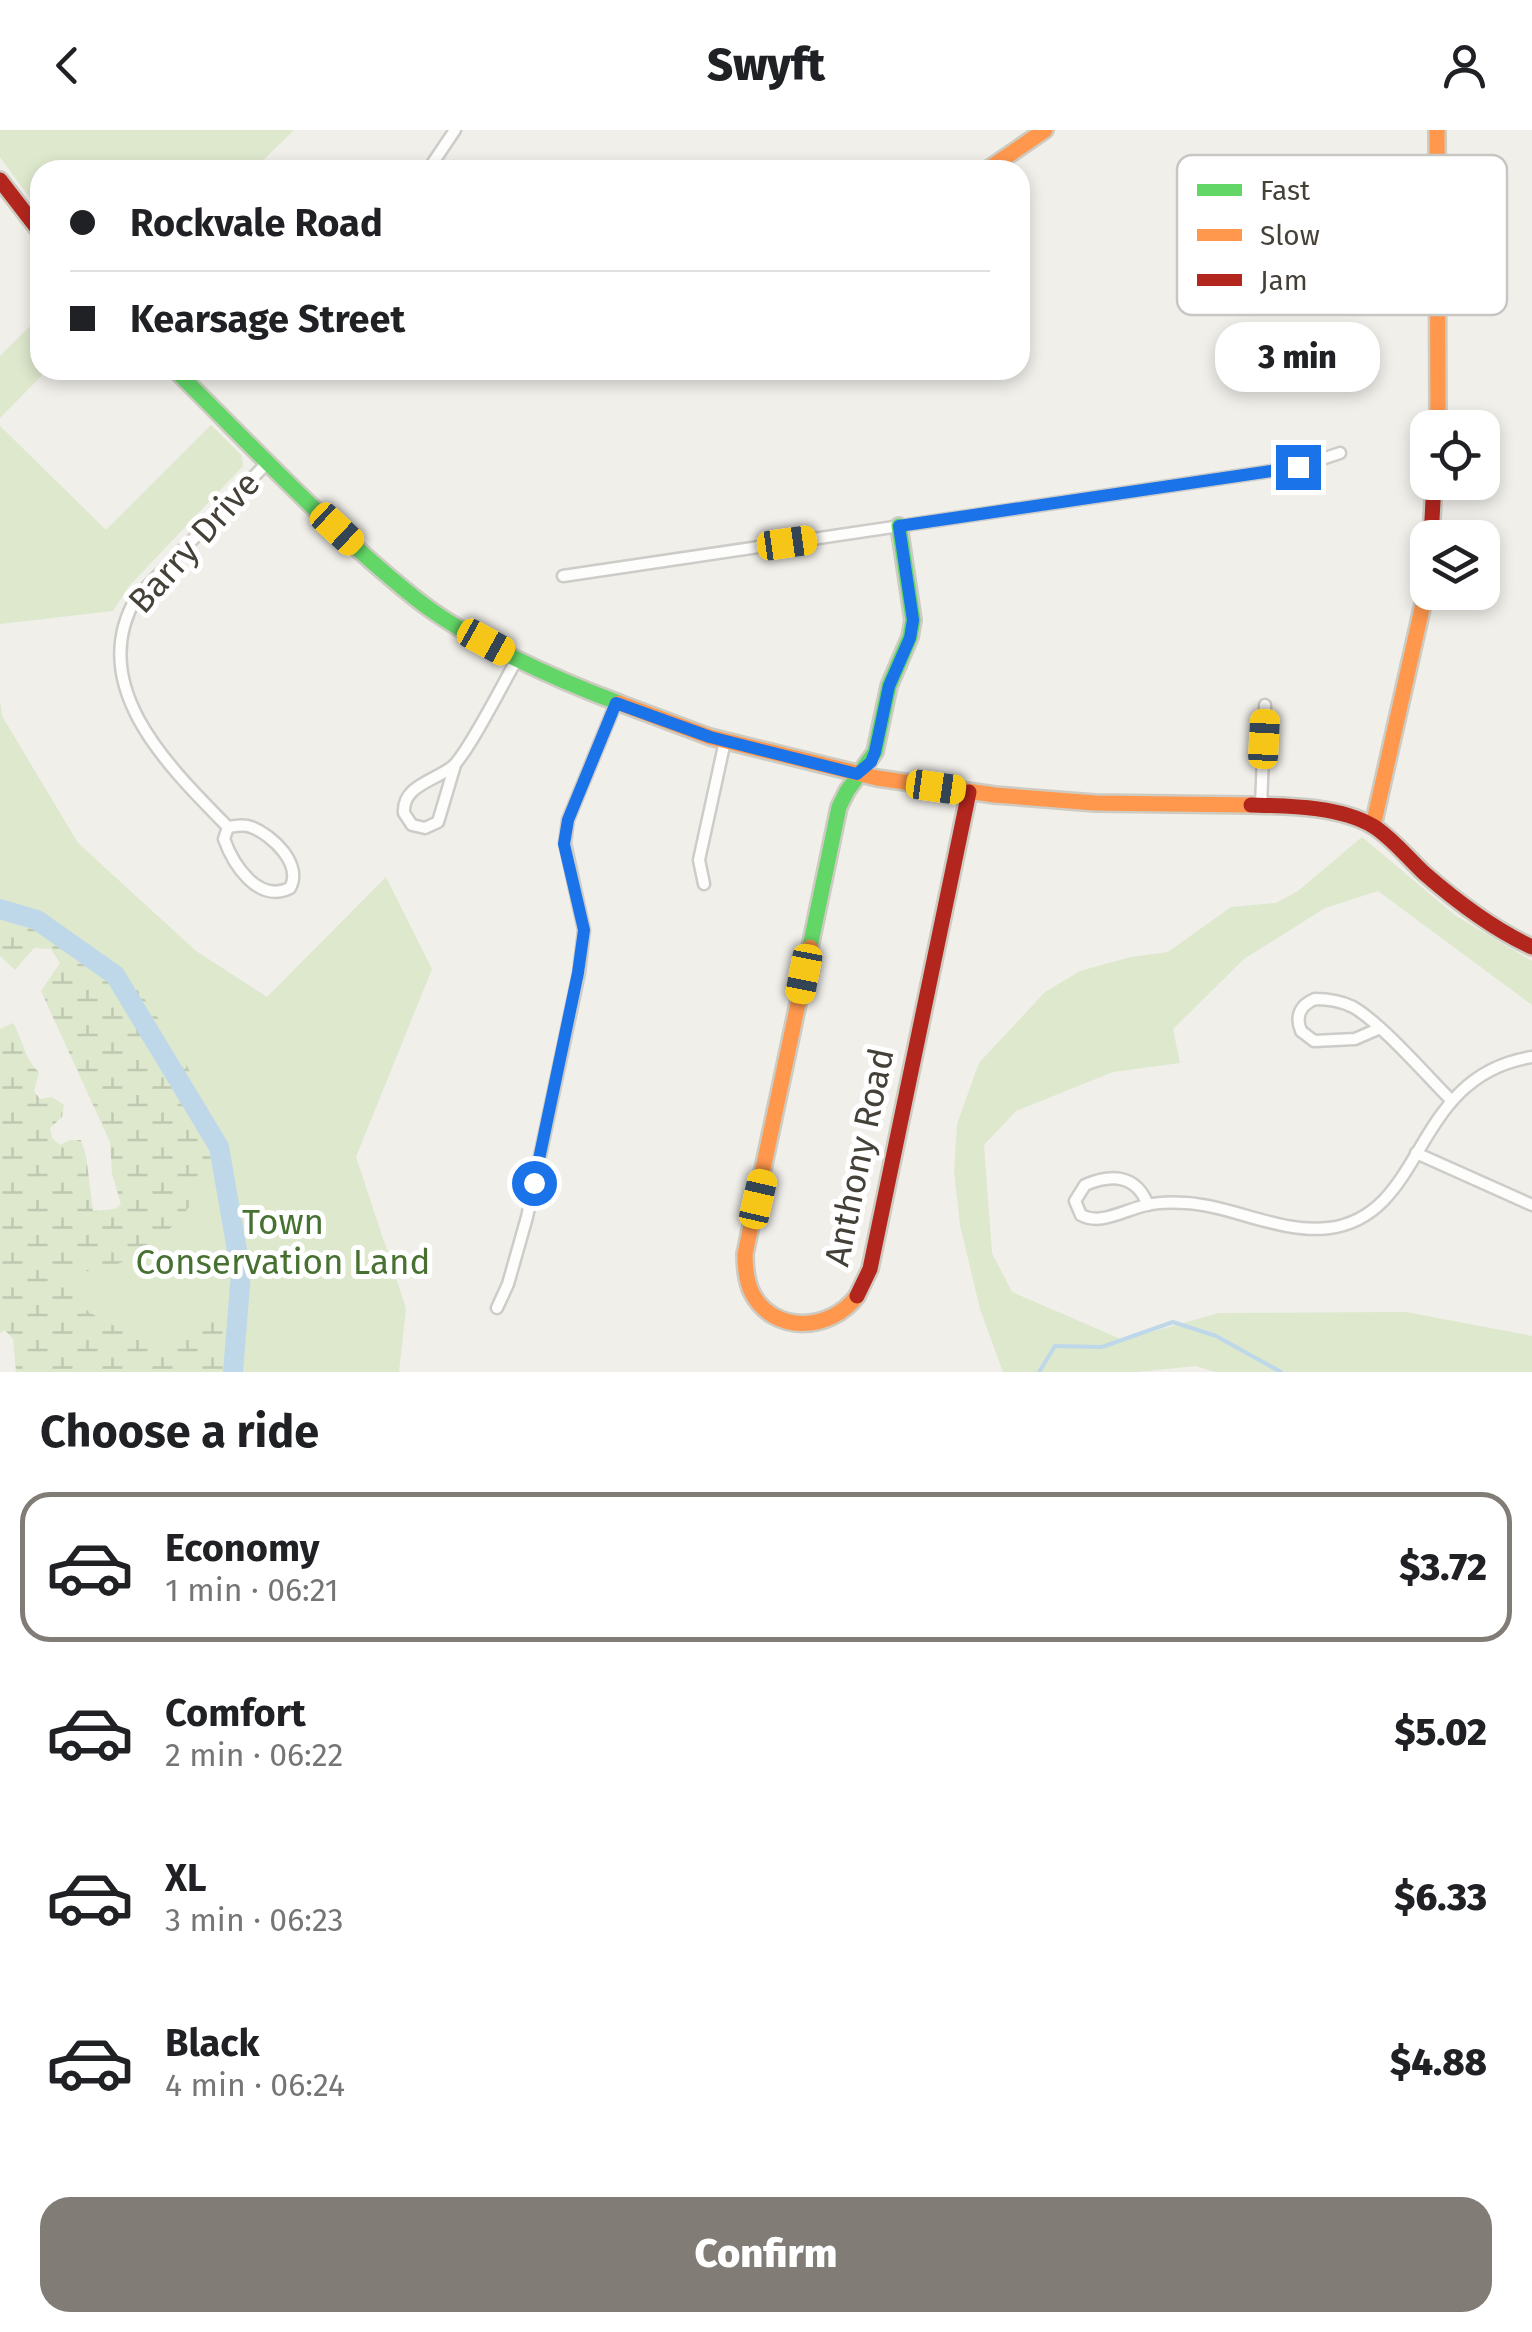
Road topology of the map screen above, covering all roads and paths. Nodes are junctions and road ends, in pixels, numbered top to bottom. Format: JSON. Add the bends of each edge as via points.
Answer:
{"nodes":[{"id":1,"x":455,"y":130,"type":"edge"},
{"id":2,"x":1045,"y":130,"type":"edge"},
{"id":3,"x":435,"y":160,"type":"edge"},
{"id":4,"x":1002,"y":160,"type":"edge"},
{"id":5,"x":0,"y":180,"type":"edge"},
{"id":6,"x":30,"y":219,"type":"edge"},
{"id":7,"x":1438,"y":315,"type":"edge"},
{"id":8,"x":185,"y":380,"type":"edge"},
{"id":9,"x":1438,"y":410,"type":"edge"},
{"id":10,"x":1340,"y":453,"type":"dead end"},
{"id":11,"x":268,"y":462,"type":"junction"},
{"id":12,"x":899,"y":526,"type":"junction"},
{"id":13,"x":563,"y":576,"type":"dead end"},
{"id":14,"x":1424,"y":610,"type":"edge"},
{"id":15,"x":517,"y":659,"type":"junction"},
{"id":16,"x":616,"y":703,"type":"junction"},
{"id":17,"x":1266,"y":705,"type":"dead end"},
{"id":18,"x":726,"y":741,"type":"junction"},
{"id":19,"x":455,"y":765,"type":"junction"},
{"id":20,"x":857,"y":774,"type":"junction"},
{"id":21,"x":969,"y":792,"type":"junction"},
{"id":22,"x":1261,"y":806,"type":"junction"},
{"id":23,"x":1372,"y":826,"type":"junction"},
{"id":24,"x":228,"y":827,"type":"junction"},
{"id":25,"x":704,"y":884,"type":"dead end"},
{"id":26,"x":1532,"y":947,"type":"edge"},
{"id":27,"x":1378,"y":1029,"type":"junction"},
{"id":28,"x":1532,"y":1057,"type":"edge"},
{"id":29,"x":1451,"y":1100,"type":"junction"},
{"id":30,"x":1416,"y":1153,"type":"junction"},
{"id":31,"x":1148,"y":1205,"type":"junction"},
{"id":32,"x":1532,"y":1205,"type":"edge"},
{"id":33,"x":497,"y":1308,"type":"dead end"}],
"edges":[{"from":1,"to":3,"type":"street"},
{"from":2,"to":4,"type":"street"},
{"from":5,"to":6,"type":"street"},
{"from":7,"to":9,"type":"street"},
{"from":8,"to":11,"type":"street"},
{"from":10,"to":12,"type":"street","via":[[1298,467]]},
{"from":11,"to":15,"type":"street","via":[[417,600]]},
{"from":11,"to":24,"type":"street","name":"Barry Drive","via":[[136,598],[119,638],[120,672],[146,731],[192,793]]},
{"from":12,"to":13,"type":"street"},
{"from":12,"to":20,"type":"street","via":[[910,638],[889,686],[875,752]]},
{"from":14,"to":23,"type":"street"},
{"from":15,"to":16,"type":"street"},
{"from":15,"to":19,"type":"street"},
{"from":16,"to":18,"type":"street"},
{"from":16,"to":33,"type":"street","via":[[568,820],[564,844],[584,930],[578,973],[527,1217]]},
{"from":17,"to":22,"type":"street"},
{"from":18,"to":20,"type":"street"},
{"from":18,"to":25,"type":"street","via":[[699,860]]},
{"from":19,"to":19,"type":"street","via":[[409,794],[403,806],[412,825],[438,822]]},
{"from":20,"to":21,"type":"street"},
{"from":20,"to":21,"type":"street","name":"Anthony Road","via":[[839,807],[745,1254],[748,1292],[759,1308],[805,1325],[850,1306],[870,1269]]},
{"from":21,"to":22,"type":"street","via":[[1138,806]]},
{"from":22,"to":23,"type":"street","via":[[1341,814]]},
{"from":23,"to":26,"type":"street","via":[[1439,886]]},
{"from":24,"to":24,"type":"street","name":"Barry Drive","via":[[224,839],[246,876],[261,890],[290,888],[290,860],[273,843],[250,826]]},
{"from":27,"to":27,"type":"street","via":[[1350,1006],[1324,999],[1306,1003],[1298,1018],[1314,1041],[1356,1039]]},
{"from":27,"to":29,"type":"street"},
{"from":28,"to":29,"type":"street","via":[[1484,1072]]},
{"from":29,"to":30,"type":"street"},
{"from":30,"to":31,"type":"street","via":[[1385,1200],[1335,1227],[1301,1228],[1200,1204]]},
{"from":30,"to":32,"type":"street"},
{"from":31,"to":31,"type":"street","via":[[1091,1220],[1075,1201],[1084,1186],[1119,1177],[1140,1189]]}]}
